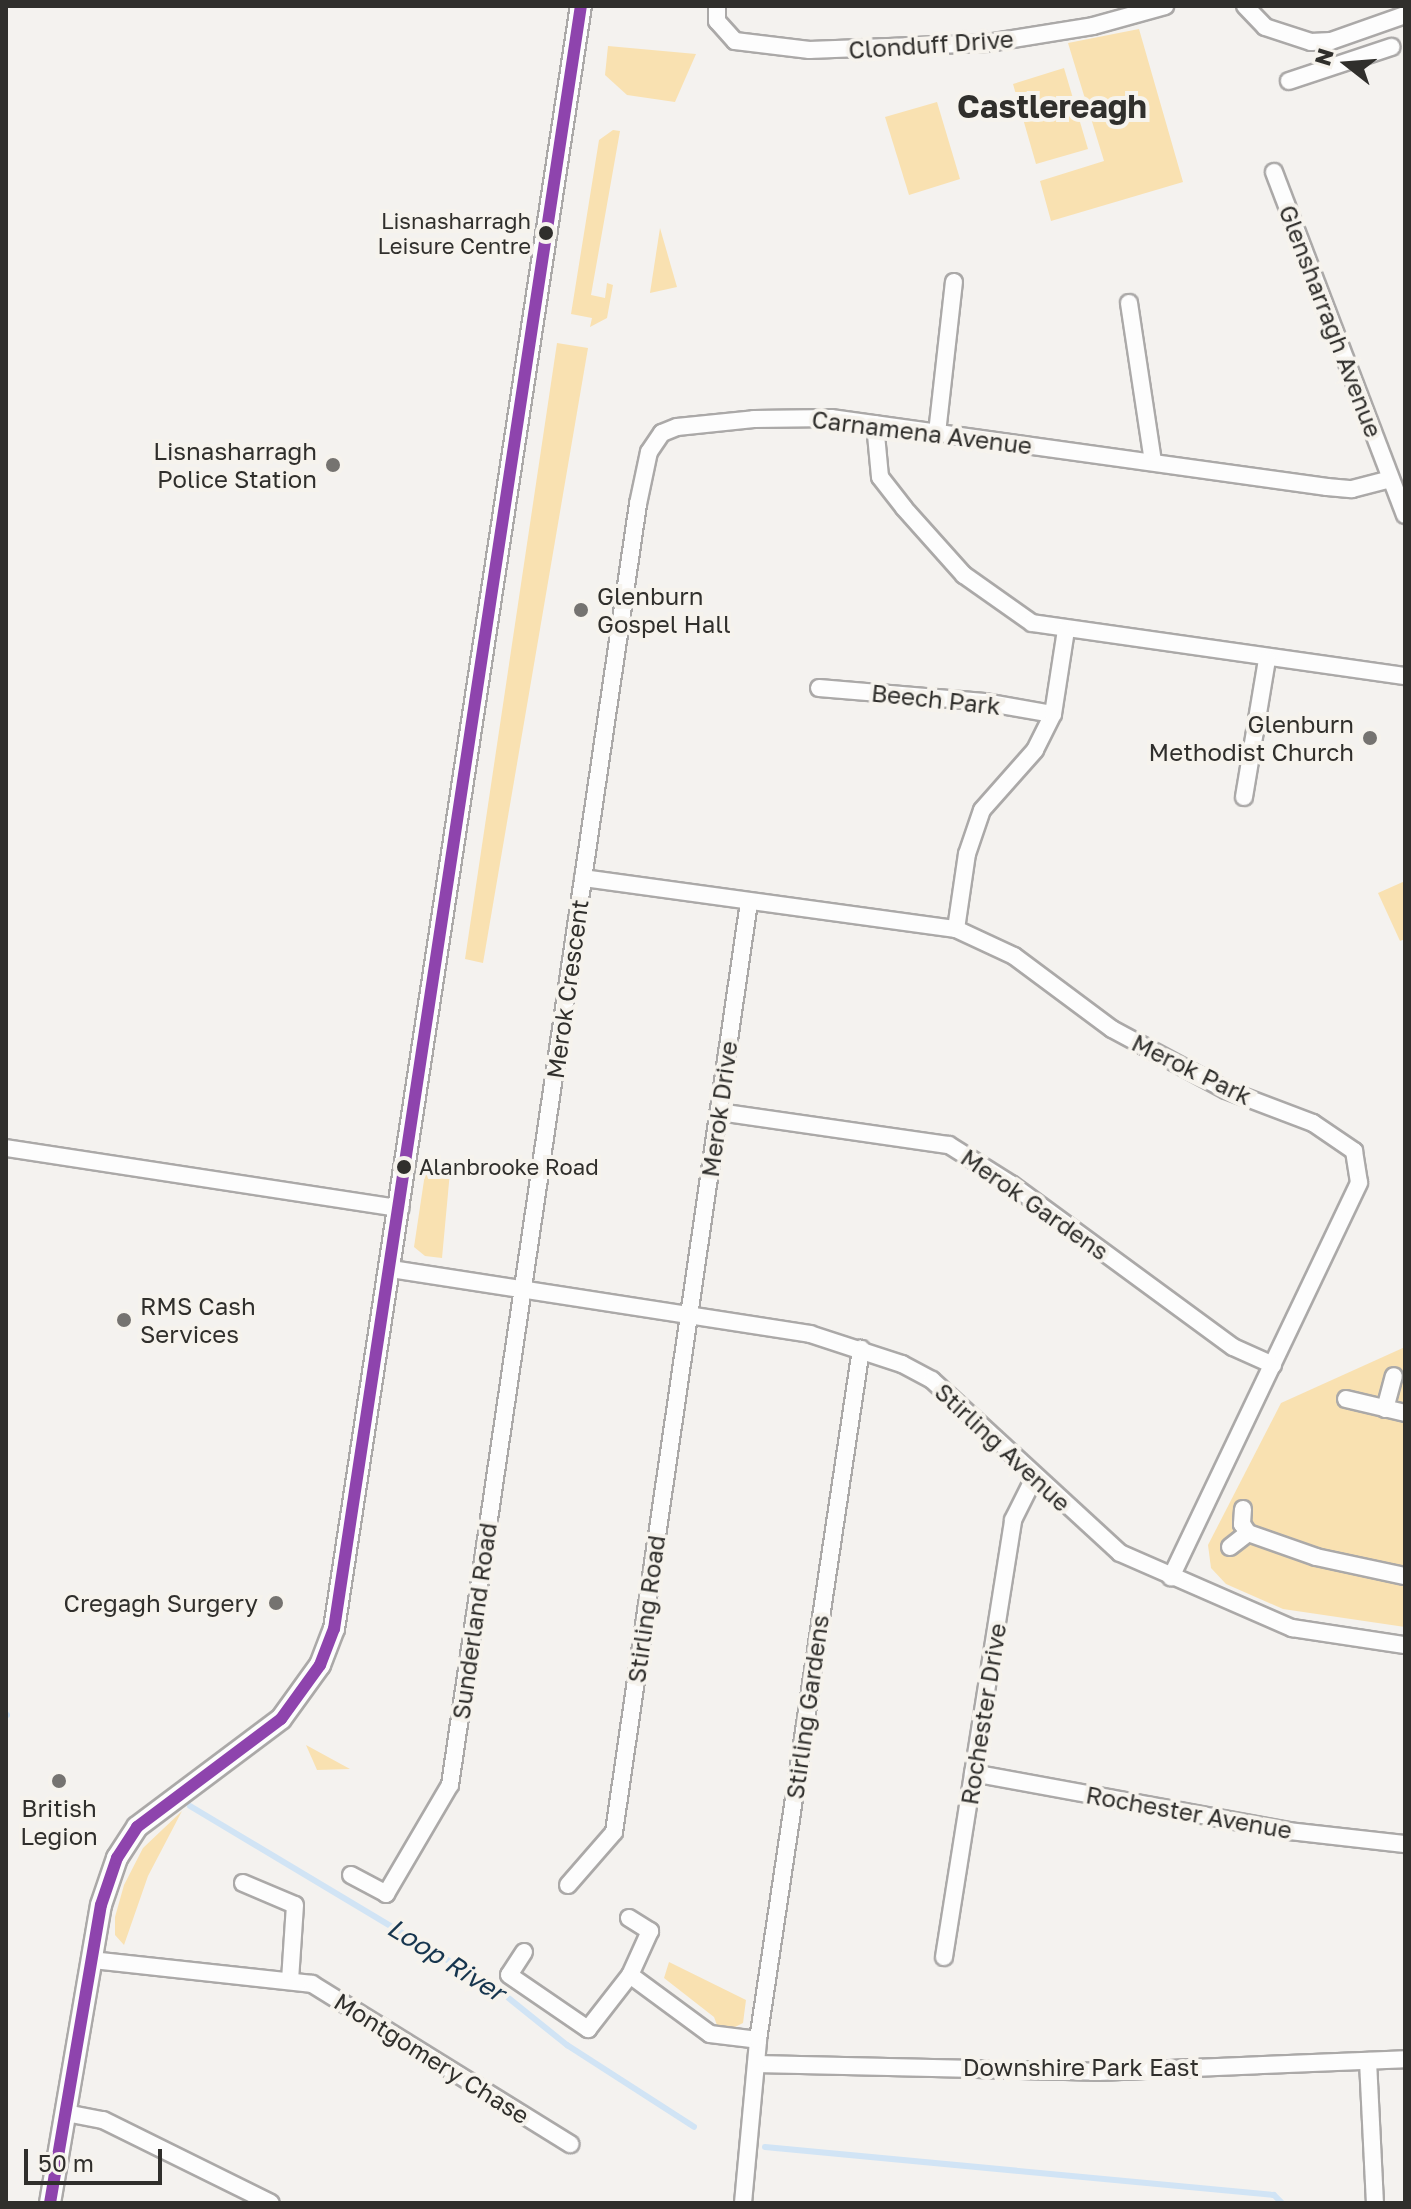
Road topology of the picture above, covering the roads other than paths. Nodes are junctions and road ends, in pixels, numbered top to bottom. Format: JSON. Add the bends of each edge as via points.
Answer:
{"nodes":[{"id":1,"x":581,"y":6,"type":"edge"},
{"id":2,"x":717,"y":6,"type":"edge"},
{"id":3,"x":1165,"y":6,"type":"edge"},
{"id":4,"x":1245,"y":6,"type":"edge"},
{"id":5,"x":1405,"y":15,"type":"edge"},
{"id":6,"x":1350,"y":34,"type":"junction"},
{"id":7,"x":1391,"y":47,"type":"dead end"},
{"id":8,"x":1357,"y":58,"type":"junction"},
{"id":9,"x":1289,"y":81,"type":"dead end"},
{"id":10,"x":1274,"y":172,"type":"dead end"},
{"id":11,"x":954,"y":282,"type":"dead end"},
{"id":12,"x":1129,"y":303,"type":"dead end"},
{"id":13,"x":875,"y":424,"type":"junction"},
{"id":14,"x":937,"y":433,"type":"junction"},
{"id":15,"x":1153,"y":461,"type":"junction"},
{"id":16,"x":1391,"y":479,"type":"junction"},
{"id":17,"x":1405,"y":515,"type":"edge"},
{"id":18,"x":1066,"y":630,"type":"junction"},
{"id":19,"x":1267,"y":659,"type":"junction"},
{"id":20,"x":1405,"y":676,"type":"edge"},
{"id":21,"x":612,"y":686,"type":"joint"},
{"id":22,"x":819,"y":688,"type":"dead end"},
{"id":23,"x":1053,"y":714,"type":"junction"},
{"id":24,"x":1244,"y":797,"type":"dead end"},
{"id":25,"x":583,"y":878,"type":"junction"},
{"id":26,"x":749,"y":902,"type":"junction"},
{"id":27,"x":956,"y":929,"type":"junction"},
{"id":28,"x":719,"y":1112,"type":"junction"},
{"id":29,"x":6,"y":1148,"type":"edge"},
{"id":30,"x":400,"y":1208,"type":"junction"},
{"id":31,"x":391,"y":1269,"type":"junction"},
{"id":32,"x":523,"y":1292,"type":"junction"},
{"id":33,"x":688,"y":1316,"type":"junction"},
{"id":34,"x":861,"y":1349,"type":"junction"},
{"id":35,"x":1273,"y":1365,"type":"junction"},
{"id":36,"x":1394,"y":1376,"type":"dead end"},
{"id":37,"x":1346,"y":1399,"type":"dead end"},
{"id":38,"x":1385,"y":1409,"type":"junction"},
{"id":39,"x":1405,"y":1413,"type":"edge"},
{"id":40,"x":1035,"y":1476,"type":"junction"},
{"id":41,"x":1243,"y":1509,"type":"dead end"},
{"id":42,"x":1248,"y":1533,"type":"junction"},
{"id":43,"x":1230,"y":1547,"type":"dead end"},
{"id":44,"x":1405,"y":1576,"type":"edge"},
{"id":45,"x":1171,"y":1577,"type":"junction"},
{"id":46,"x":1405,"y":1645,"type":"edge"},
{"id":47,"x":973,"y":1773,"type":"junction"},
{"id":48,"x":1405,"y":1844,"type":"edge"},
{"id":49,"x":351,"y":1875,"type":"dead end"},
{"id":50,"x":243,"y":1883,"type":"dead end"},
{"id":51,"x":568,"y":1885,"type":"dead end"},
{"id":52,"x":629,"y":1918,"type":"dead end"},
{"id":53,"x":524,"y":1952,"type":"dead end"},
{"id":54,"x":944,"y":1957,"type":"dead end"},
{"id":55,"x":92,"y":1960,"type":"junction"},
{"id":56,"x":630,"y":1975,"type":"junction"},
{"id":57,"x":290,"y":1980,"type":"junction"},
{"id":58,"x":758,"y":2040,"type":"junction"},
{"id":59,"x":1405,"y":2059,"type":"edge"},
{"id":60,"x":1368,"y":2061,"type":"junction"},
{"id":61,"x":756,"y":2064,"type":"junction"},
{"id":62,"x":66,"y":2113,"type":"junction"},
{"id":63,"x":570,"y":2144,"type":"dead end"},
{"id":64,"x":50,"y":2203,"type":"edge"},
{"id":65,"x":271,"y":2203,"type":"edge"},
{"id":66,"x":743,"y":2203,"type":"edge"},
{"id":67,"x":1375,"y":2203,"type":"edge"}],
"edges":[{"from":1,"to":30,"type":"street"},
{"from":2,"to":3,"type":"street","name":"Clonduff Drive","via":[[717,21],[735,41],[809,50],[922,48],[1029,38]]},
{"from":4,"to":6,"type":"street","via":[[1281,35],[1311,42]]},
{"from":5,"to":6,"type":"street"},
{"from":6,"to":8,"type":"street"},
{"from":7,"to":8,"type":"street"},
{"from":8,"to":9,"type":"street"},
{"from":10,"to":16,"type":"street","name":"Glensharragh Avenue"},
{"from":11,"to":14,"type":"street"},
{"from":12,"to":15,"type":"street"},
{"from":13,"to":14,"type":"street","name":"Carnamena Avenue"},
{"from":13,"to":18,"type":"street","via":[[880,477],[964,575],[1032,623]]},
{"from":13,"to":21,"type":"street","name":"Carnamena Avenue","via":[[791,417],[677,427],[662,433],[649,452],[642,481]]},
{"from":14,"to":15,"type":"street","name":"Carnamena Avenue"},
{"from":15,"to":16,"type":"street","name":"Carnamena Avenue","via":[[1352,489]]},
{"from":16,"to":17,"type":"street","name":"Glensharragh Avenue"},
{"from":18,"to":19,"type":"street"},
{"from":18,"to":23,"type":"street"},
{"from":19,"to":20,"type":"street"},
{"from":19,"to":24,"type":"street"},
{"from":21,"to":25,"type":"street","name":"Merok Crescent"},
{"from":22,"to":23,"type":"street","name":"Beech Park","via":[[984,702]]},
{"from":23,"to":27,"type":"street","via":[[1035,750],[982,810],[967,854]]},
{"from":25,"to":26,"type":"street","name":"Merok Park"},
{"from":25,"to":32,"type":"street","name":"Merok Crescent"},
{"from":26,"to":27,"type":"street","name":"Merok Park"},
{"from":26,"to":28,"type":"street","name":"Merok Drive"},
{"from":27,"to":35,"type":"street","name":"Merok Park","via":[[1014,956],[1112,1029],[1226,1090],[1313,1123],[1354,1151],[1359,1183]]},
{"from":28,"to":33,"type":"street","name":"Merok Drive"},
{"from":28,"to":35,"type":"street","name":"Merok Gardens","via":[[949,1145],[1011,1184],[1233,1347]]},
{"from":29,"to":30,"type":"street"},
{"from":30,"to":31,"type":"street"},
{"from":31,"to":32,"type":"street","name":"Stirling Avenue"},
{"from":31,"to":55,"type":"street","via":[[344,1585],[320,1665],[281,1719],[137,1827],[107,1881]]},
{"from":32,"to":33,"type":"street","name":"Stirling Avenue"},
{"from":32,"to":49,"type":"street","name":"Sunderland Road","via":[[450,1785],[386,1894]]},
{"from":33,"to":34,"type":"street","name":"Stirling Avenue","via":[[810,1334]]},
{"from":33,"to":51,"type":"street","name":"Stirling Road","via":[[614,1832]]},
{"from":34,"to":40,"type":"street","name":"Stirling Avenue","via":[[932,1380]]},
{"from":34,"to":58,"type":"street","name":"Stirling Gardens"},
{"from":35,"to":45,"type":"street","name":"Merok Park"},
{"from":36,"to":38,"type":"street"},
{"from":37,"to":38,"type":"street"},
{"from":38,"to":39,"type":"street"},
{"from":40,"to":45,"type":"street","name":"Stirling Avenue","via":[[1120,1553]]},
{"from":40,"to":47,"type":"street","name":"Rochester Drive","via":[[1013,1520]]},
{"from":41,"to":42,"type":"street"},
{"from":42,"to":43,"type":"street"},
{"from":42,"to":44,"type":"street","via":[[1316,1557]]},
{"from":45,"to":46,"type":"street","name":"Stirling Avenue","via":[[1292,1628]]},
{"from":47,"to":48,"type":"street","name":"Rochester Avenue","via":[[1289,1831]]},
{"from":47,"to":54,"type":"street","name":"Rochester Drive"},
{"from":50,"to":57,"type":"street","via":[[295,1905]]},
{"from":52,"to":56,"type":"street","via":[[650,1931]]},
{"from":53,"to":56,"type":"street","via":[[509,1975],[588,2029]]},
{"from":55,"to":57,"type":"street","name":"Montgomery Chase"},
{"from":55,"to":62,"type":"street"},
{"from":56,"to":58,"type":"street","via":[[710,2034]]},
{"from":57,"to":63,"type":"street","name":"Montgomery Chase","via":[[329,1993]]},
{"from":58,"to":61,"type":"street","name":"Stirling Gardens"},
{"from":59,"to":60,"type":"street","name":"Downshire Park East"},
{"from":60,"to":61,"type":"street","name":"Downshire Park East","via":[[1098,2072]]},
{"from":60,"to":67,"type":"street"},
{"from":61,"to":66,"type":"street","name":"Stirling Gardens"},
{"from":62,"to":64,"type":"street"},
{"from":62,"to":65,"type":"street","via":[[103,2120]]}]}
